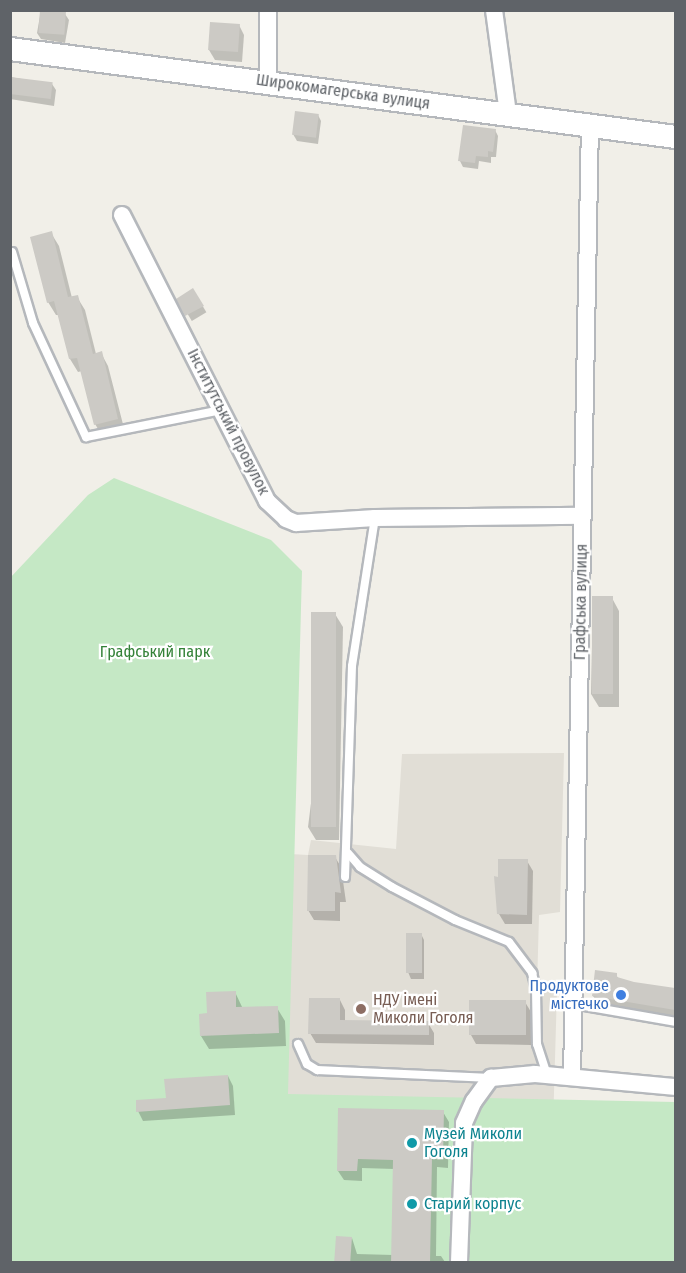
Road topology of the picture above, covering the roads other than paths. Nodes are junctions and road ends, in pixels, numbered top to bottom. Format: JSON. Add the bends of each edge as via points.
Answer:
{"nodes":[{"id":1,"x":268,"y":10,"type":"edge"},
{"id":2,"x":494,"y":10,"type":"edge"},
{"id":3,"x":10,"y":49,"type":"edge"},
{"id":4,"x":268,"y":82,"type":"junction"},
{"id":5,"x":508,"y":114,"type":"junction"},
{"id":6,"x":590,"y":126,"type":"junction"},
{"id":7,"x":675,"y":137,"type":"edge"},
{"id":8,"x":122,"y":215,"type":"dead end"},
{"id":9,"x":12,"y":252,"type":"dead end"},
{"id":10,"x":222,"y":410,"type":"junction"},
{"id":11,"x":583,"y":516,"type":"junction"},
{"id":12,"x":375,"y":518,"type":"junction"},
{"id":13,"x":348,"y":853,"type":"junction"},
{"id":14,"x":345,"y":877,"type":"dead end"},
{"id":15,"x":573,"y":1004,"type":"junction"},
{"id":16,"x":675,"y":1022,"type":"edge"},
{"id":17,"x":298,"y":1044,"type":"dead end"},
{"id":18,"x":547,"y":1075,"type":"junction"},
{"id":19,"x":572,"y":1077,"type":"junction"},
{"id":20,"x":491,"y":1078,"type":"junction"},
{"id":21,"x":675,"y":1087,"type":"edge"},
{"id":22,"x":459,"y":1263,"type":"edge"}],
"edges":[{"from":1,"to":4,"type":"street"},
{"from":2,"to":5,"type":"street"},
{"from":3,"to":4,"type":"street","name":"Широкомагерська вулиця"},
{"from":4,"to":5,"type":"street","name":"Широкомагерська вулиця"},
{"from":5,"to":6,"type":"street","name":"Широкомагерська вулиця"},
{"from":6,"to":7,"type":"street","name":"Широкомагерська вулиця"},
{"from":6,"to":11,"type":"street","name":"Графська вулиця"},
{"from":8,"to":10,"type":"street","name":"Інститутський провулок"},
{"from":9,"to":10,"type":"lane","via":[[33,323],[86,437]]},
{"from":10,"to":12,"type":"street","name":"Інститутський провулок","via":[[267,501],[286,519],[296,522]]},
{"from":11,"to":12,"type":"street","name":"Інститутський провулок"},
{"from":11,"to":15,"type":"street","name":"Графська вулиця"},
{"from":12,"to":13,"type":"lane","via":[[352,666]]},
{"from":13,"to":14,"type":"lane"},
{"from":13,"to":18,"type":"lane","via":[[360,867],[392,887],[455,920],[509,942],[532,973],[537,1044]]},
{"from":15,"to":16,"type":"lane"},
{"from":15,"to":19,"type":"street","name":"Графська вулиця"},
{"from":17,"to":20,"type":"lane","via":[[307,1064],[317,1070]]},
{"from":18,"to":19,"type":"street"},
{"from":18,"to":20,"type":"street"},
{"from":19,"to":21,"type":"street"},
{"from":20,"to":22,"type":"street","via":[[464,1123]]}]}
